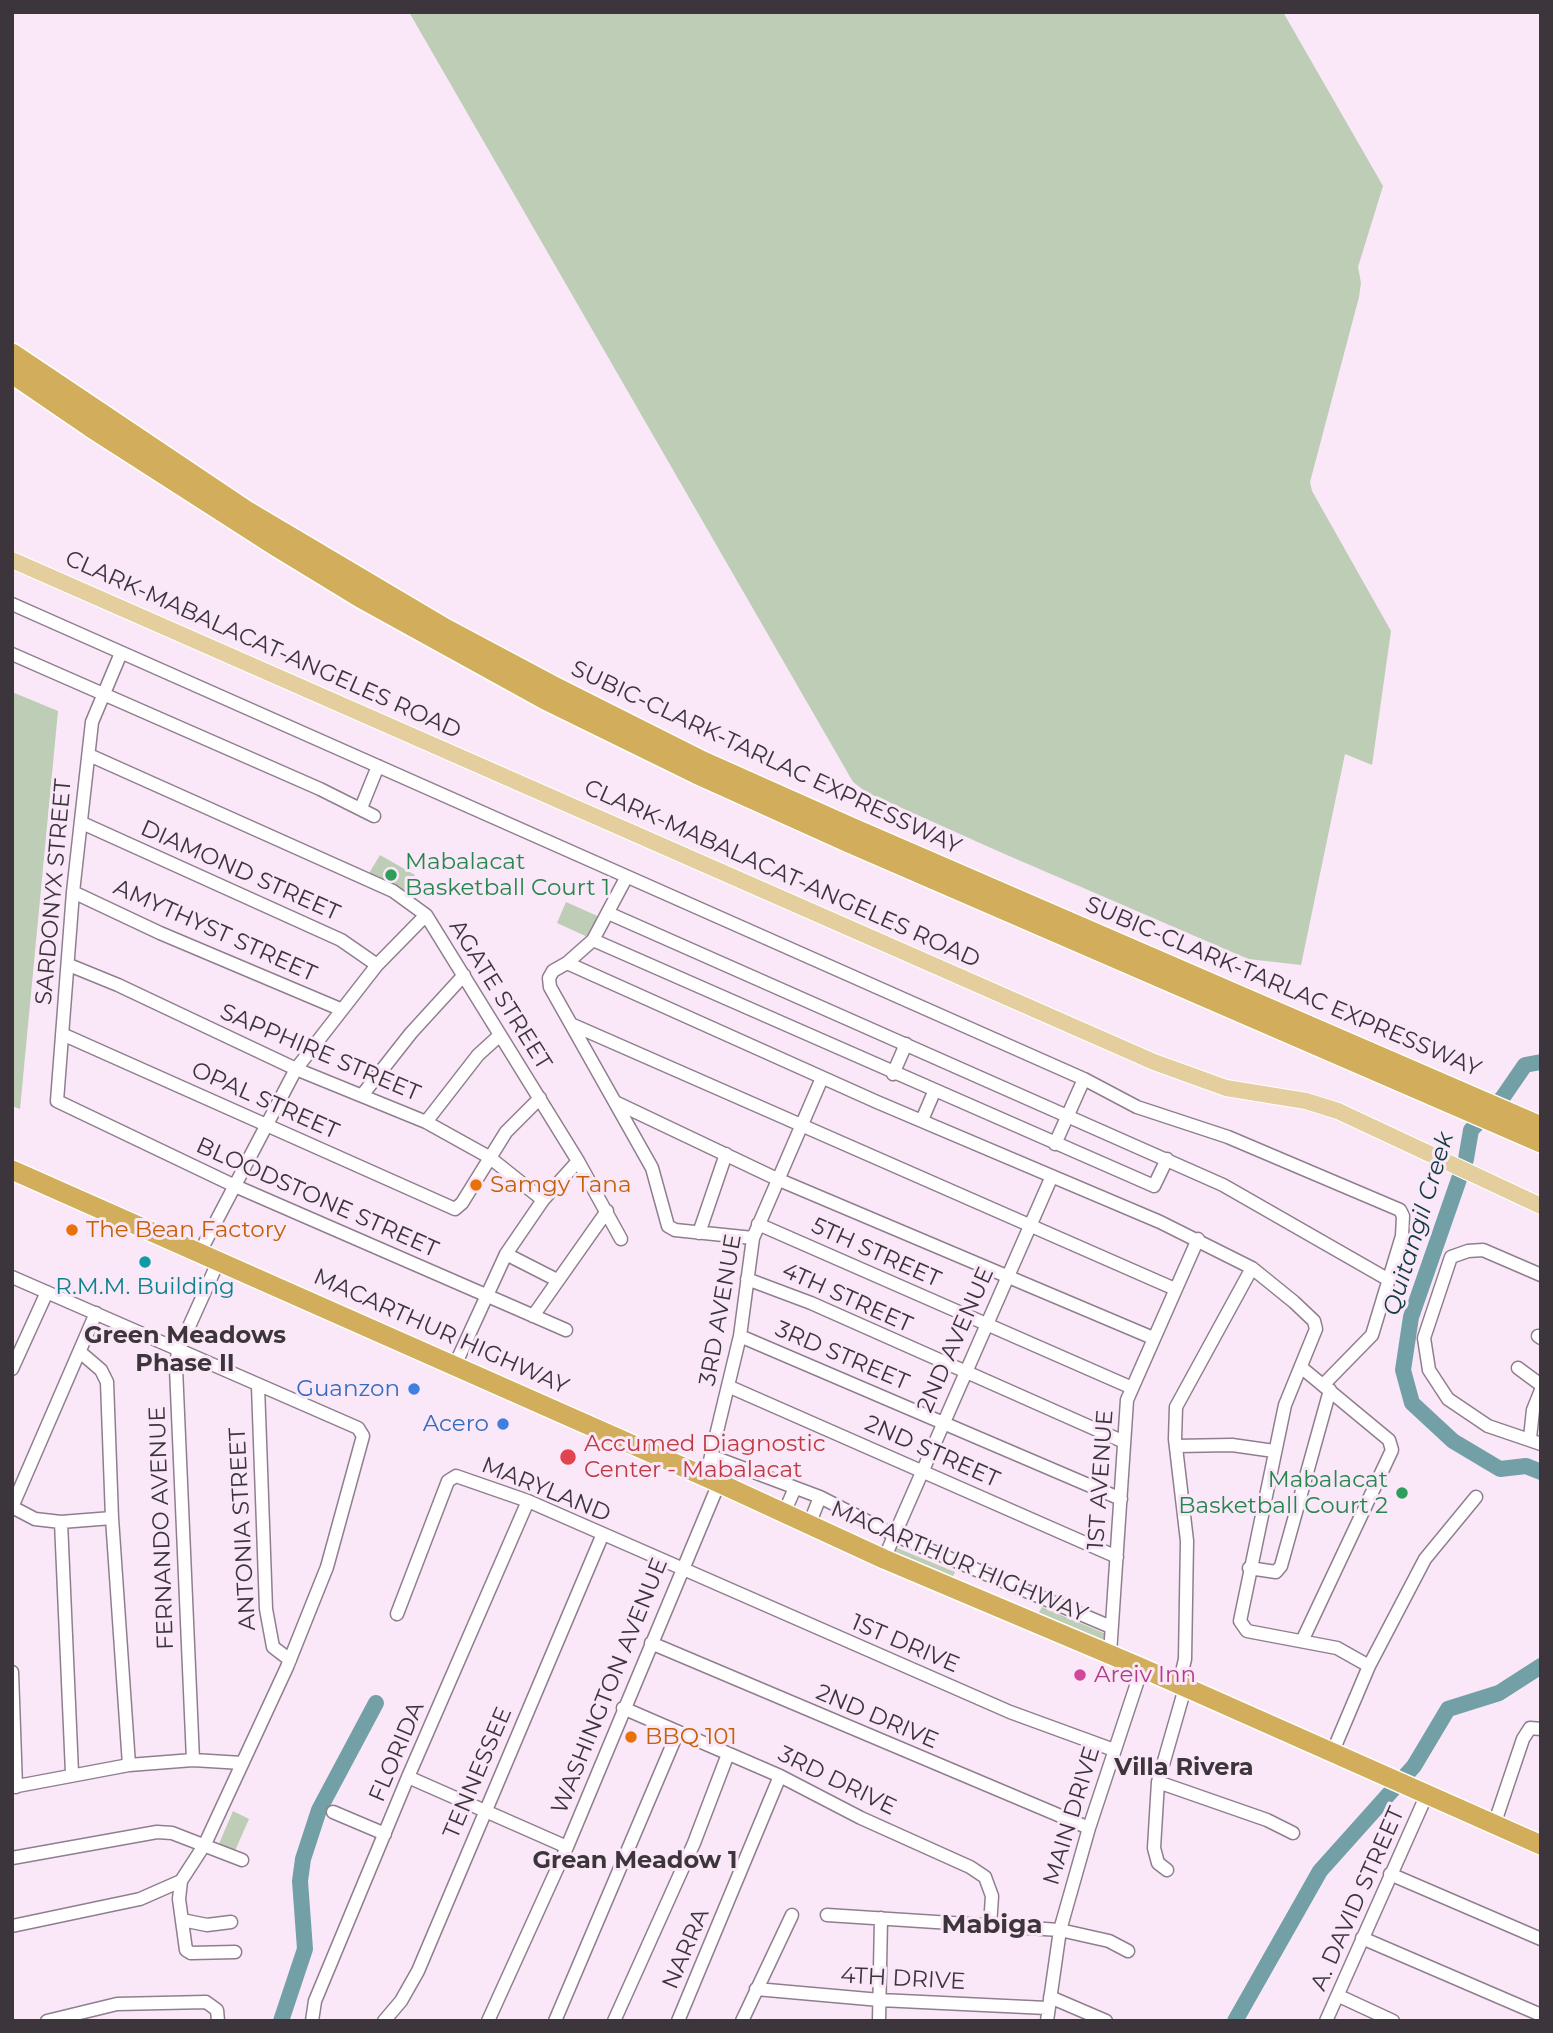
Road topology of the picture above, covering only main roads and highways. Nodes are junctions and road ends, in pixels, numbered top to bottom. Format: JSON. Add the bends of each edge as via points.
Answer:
{"nodes":[{"id":1,"x":12,"y":353,"type":"edge"},
{"id":2,"x":21,"y":369,"type":"edge"},
{"id":3,"x":12,"y":560,"type":"edge"},
{"id":4,"x":1540,"y":1137,"type":"edge"},
{"id":5,"x":12,"y":1170,"type":"edge"},
{"id":6,"x":1541,"y":1206,"type":"edge"},
{"id":7,"x":1541,"y":1845,"type":"edge"}],
"edges":[{"from":1,"to":2,"type":"highway","name":"SUBIC-CLARK-TARLAC EXPRESSWAY"},
{"from":2,"to":4,"type":"highway","name":"SUBIC-CLARK-TARLAC EXPRESSWAY","via":[[445,628],[573,696],[703,761]]},
{"from":3,"to":6,"type":"main road","name":"CLARK-MABALACAT-ANGELES ROAD","via":[[1192,1078],[1338,1111]]},
{"from":5,"to":7,"type":"highway","name":"MACARTHUR HIGHWAY","via":[[884,1559]]}]}
